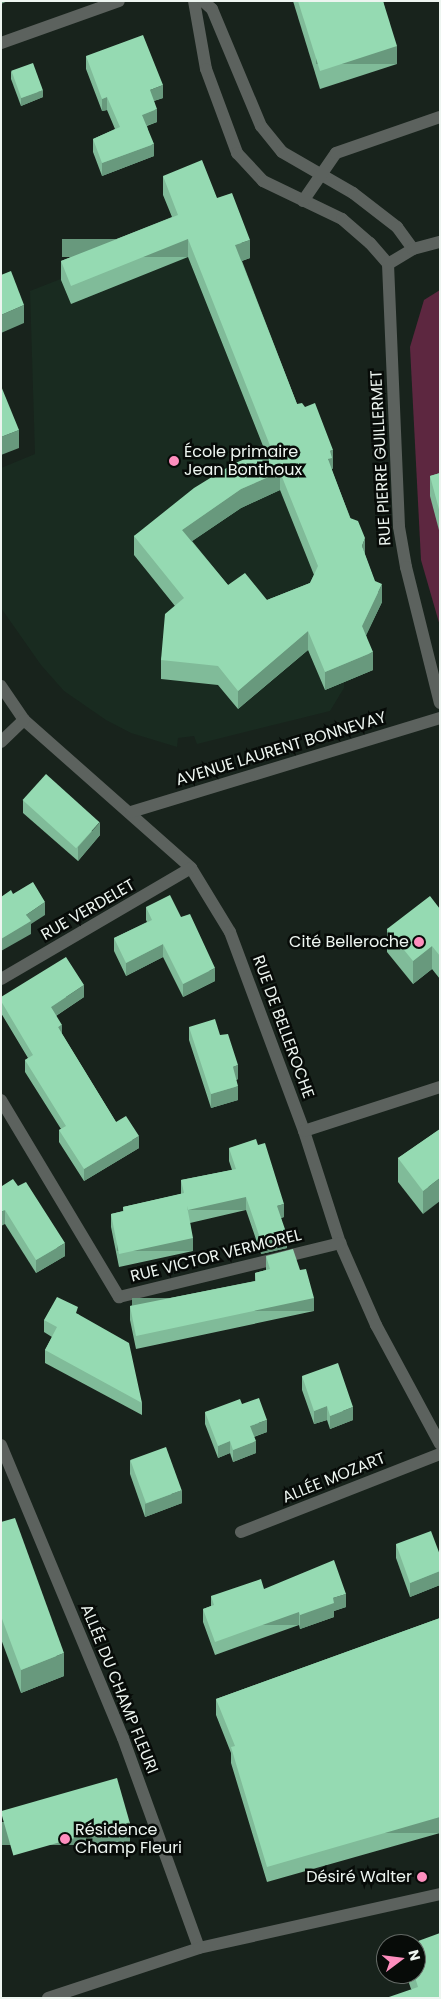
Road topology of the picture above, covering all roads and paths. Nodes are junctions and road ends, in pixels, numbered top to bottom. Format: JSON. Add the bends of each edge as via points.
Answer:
{"nodes":[{"id":1,"x":119,"y":1,"type":"edge"},
{"id":2,"x":194,"y":1,"type":"edge"},
{"id":3,"x":203,"y":1,"type":"edge"},
{"id":4,"x":1,"y":43,"type":"edge"},
{"id":5,"x":440,"y":117,"type":"edge"},
{"id":6,"x":321,"y":175,"type":"junction"},
{"id":7,"x":303,"y":202,"type":"junction"},
{"id":8,"x":440,"y":242,"type":"edge"},
{"id":9,"x":413,"y":249,"type":"junction"},
{"id":10,"x":388,"y":264,"type":"junction"},
{"id":11,"x":1,"y":686,"type":"edge"},
{"id":12,"x":440,"y":703,"type":"edge"},
{"id":13,"x":440,"y":718,"type":"edge"},
{"id":14,"x":24,"y":720,"type":"junction"},
{"id":15,"x":1,"y":742,"type":"edge"},
{"id":16,"x":131,"y":812,"type":"junction"},
{"id":17,"x":191,"y":868,"type":"junction"},
{"id":18,"x":1,"y":979,"type":"edge"},
{"id":19,"x":440,"y":1087,"type":"edge"},
{"id":20,"x":1,"y":1100,"type":"edge"},
{"id":21,"x":304,"y":1131,"type":"junction"},
{"id":22,"x":340,"y":1243,"type":"junction"},
{"id":23,"x":1,"y":1444,"type":"edge"},
{"id":24,"x":440,"y":1444,"type":"edge"},
{"id":25,"x":440,"y":1454,"type":"edge"},
{"id":26,"x":241,"y":1532,"type":"dead end"},
{"id":27,"x":440,"y":1894,"type":"edge"},
{"id":28,"x":199,"y":1948,"type":"junction"},
{"id":29,"x":48,"y":1998,"type":"edge"}],
"edges":[{"from":1,"to":4,"type":"street"},
{"from":2,"to":7,"type":"street","via":[[206,69],[237,153],[263,182]]},
{"from":3,"to":6,"type":"street","via":[[212,9],[261,126],[282,152]]},
{"from":5,"to":6,"type":"street","via":[[336,152]]},
{"from":6,"to":7,"type":"street"},
{"from":6,"to":9,"type":"street","via":[[353,193],[397,227]]},
{"from":7,"to":10,"type":"street","via":[[342,219]]},
{"from":8,"to":9,"type":"street"},
{"from":9,"to":10,"type":"street"},
{"from":10,"to":12,"type":"street","name":"RUE PIERRE GUILLERMET","via":[[399,527]]},
{"from":11,"to":14,"type":"street","name":"RUE DE BELLEROCHE"},
{"from":13,"to":16,"type":"street","name":"AVENUE LAURENT BONNEVAY"},
{"from":14,"to":15,"type":"street"},
{"from":14,"to":16,"type":"street","name":"RUE DE BELLEROCHE"},
{"from":16,"to":17,"type":"street","name":"RUE DE BELLEROCHE"},
{"from":17,"to":18,"type":"street","name":"RUE VERDELET"},
{"from":17,"to":21,"type":"street","name":"RUE DE BELLEROCHE","via":[[230,932]]},
{"from":19,"to":21,"type":"street"},
{"from":20,"to":22,"type":"street","name":"RUE VICTOR VERMOREL","via":[[119,1297]]},
{"from":21,"to":22,"type":"street","name":"RUE DE BELLEROCHE"},
{"from":22,"to":24,"type":"street","name":"RUE DE BELLEROCHE","via":[[376,1325]]},
{"from":23,"to":28,"type":"street","name":"ALLÉE DU CHAMP FLEURI","via":[[123,1738]]},
{"from":25,"to":26,"type":"street","name":"ALLÉE MOZART"},
{"from":27,"to":28,"type":"street"},
{"from":28,"to":29,"type":"street"}]}
